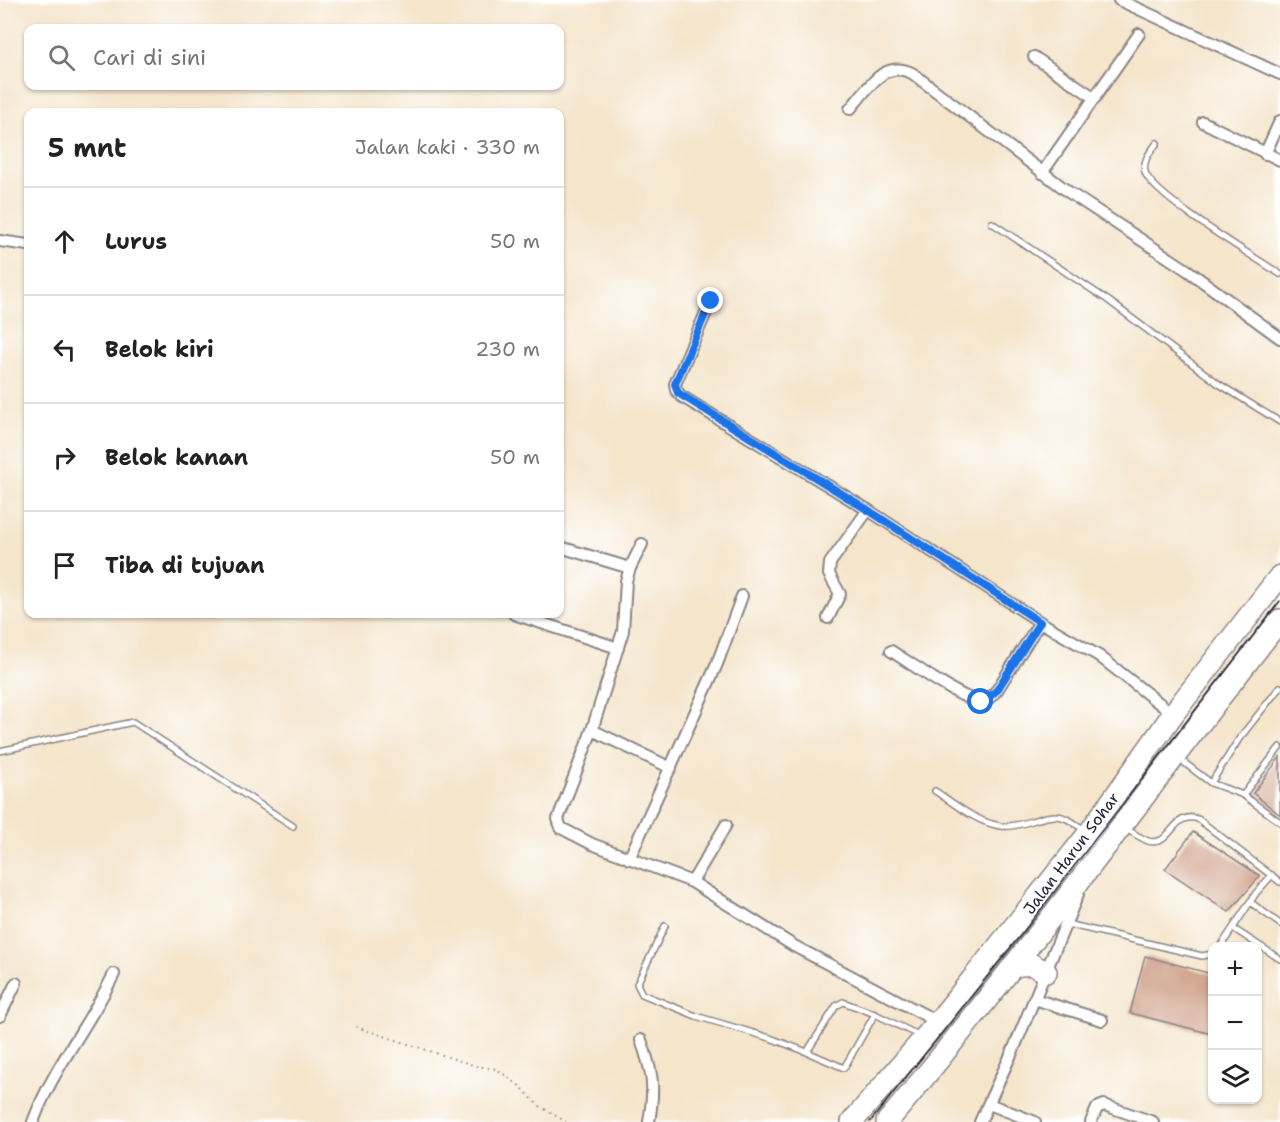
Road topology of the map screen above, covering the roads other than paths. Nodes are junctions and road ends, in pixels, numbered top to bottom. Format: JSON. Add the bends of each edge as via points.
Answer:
{"nodes":[{"id":1,"x":1119,"y":0,"type":"edge"},
{"id":2,"x":1139,"y":34,"type":"dead end"},
{"id":3,"x":1034,"y":57,"type":"dead end"},
{"id":4,"x":1280,"y":74,"type":"edge"},
{"id":5,"x":1095,"y":98,"type":"junction"},
{"id":6,"x":850,"y":109,"type":"dead end"},
{"id":7,"x":1280,"y":121,"type":"edge"},
{"id":8,"x":1203,"y":123,"type":"dead end"},
{"id":9,"x":1157,"y":143,"type":"dead end"},
{"id":10,"x":1265,"y":154,"type":"junction"},
{"id":11,"x":1280,"y":160,"type":"edge"},
{"id":12,"x":1042,"y":173,"type":"junction"},
{"id":13,"x":992,"y":223,"type":"dead end"},
{"id":14,"x":0,"y":241,"type":"edge"},
{"id":15,"x":24,"y":244,"type":"edge"},
{"id":16,"x":1280,"y":274,"type":"edge"},
{"id":17,"x":711,"y":301,"type":"dead end"},
{"id":18,"x":1280,"y":338,"type":"edge"},
{"id":19,"x":1280,"y":422,"type":"edge"},
{"id":20,"x":868,"y":510,"type":"junction"},
{"id":21,"x":642,"y":544,"type":"dead end"},
{"id":22,"x":564,"y":548,"type":"edge"},
{"id":23,"x":630,"y":568,"type":"junction"},
{"id":24,"x":1280,"y":576,"type":"edge"},
{"id":25,"x":742,"y":597,"type":"dead end"},
{"id":26,"x":526,"y":618,"type":"edge"},
{"id":27,"x":828,"y":618,"type":"dead end"},
{"id":28,"x":1280,"y":620,"type":"edge"},
{"id":29,"x":1040,"y":622,"type":"junction"},
{"id":30,"x":618,"y":648,"type":"junction"},
{"id":31,"x":891,"y":651,"type":"dead end"},
{"id":32,"x":1280,"y":687,"type":"edge"},
{"id":33,"x":1173,"y":714,"type":"junction"},
{"id":34,"x":592,"y":730,"type":"junction"},
{"id":35,"x":1280,"y":747,"type":"edge"},
{"id":36,"x":0,"y":751,"type":"edge"},
{"id":37,"x":1182,"y":760,"type":"junction"},
{"id":38,"x":670,"y":768,"type":"junction"},
{"id":39,"x":1211,"y":783,"type":"junction"},
{"id":40,"x":935,"y":791,"type":"dead end"},
{"id":41,"x":1243,"y":795,"type":"junction"},
{"id":42,"x":1280,"y":822,"type":"edge"},
{"id":43,"x":726,"y":825,"type":"dead end"},
{"id":44,"x":293,"y":826,"type":"dead end"},
{"id":45,"x":1122,"y":827,"type":"junction"},
{"id":46,"x":1089,"y":833,"type":"junction"},
{"id":47,"x":629,"y":859,"type":"junction"},
{"id":48,"x":1087,"y":870,"type":"junction"},
{"id":49,"x":1272,"y":875,"type":"junction"},
{"id":50,"x":692,"y":882,"type":"junction"},
{"id":51,"x":1280,"y":882,"type":"edge"},
{"id":52,"x":1250,"y":902,"type":"junction"},
{"id":53,"x":1067,"y":924,"type":"junction"},
{"id":54,"x":1280,"y":924,"type":"edge"},
{"id":55,"x":665,"y":926,"type":"dead end"},
{"id":56,"x":1234,"y":929,"type":"junction"},
{"id":57,"x":1224,"y":942,"type":"edge"},
{"id":58,"x":1208,"y":955,"type":"edge"},
{"id":59,"x":1280,"y":959,"type":"edge"},
{"id":60,"x":1013,"y":966,"type":"junction"},
{"id":61,"x":1046,"y":972,"type":"junction"},
{"id":62,"x":114,"y":974,"type":"dead end"},
{"id":63,"x":16,"y":983,"type":"dead end"},
{"id":64,"x":1034,"y":999,"type":"junction"},
{"id":65,"x":875,"y":1014,"type":"junction"},
{"id":66,"x":0,"y":1016,"type":"edge"},
{"id":67,"x":1102,"y":1020,"type":"dead end"},
{"id":68,"x":931,"y":1030,"type":"junction"},
{"id":69,"x":641,"y":1040,"type":"dead end"},
{"id":70,"x":807,"y":1052,"type":"junction"},
{"id":71,"x":989,"y":1104,"type":"junction"},
{"id":72,"x":33,"y":1122,"type":"edge"},
{"id":73,"x":649,"y":1122,"type":"edge"},
{"id":74,"x":852,"y":1122,"type":"edge"},
{"id":75,"x":886,"y":1122,"type":"edge"},
{"id":76,"x":980,"y":1122,"type":"edge"},
{"id":77,"x":1035,"y":1122,"type":"edge"},
{"id":78,"x":1091,"y":1122,"type":"edge"},
{"id":79,"x":1153,"y":1122,"type":"edge"}],
"edges":[{"from":1,"to":4,"type":"street"},
{"from":2,"to":5,"type":"street"},
{"from":3,"to":5,"type":"street"},
{"from":5,"to":12,"type":"street"},
{"from":6,"to":12,"type":"street","via":[[883,73],[892,68],[903,69]]},
{"from":7,"to":10,"type":"street"},
{"from":8,"to":10,"type":"street"},
{"from":9,"to":16,"type":"lane","via":[[1145,161],[1149,180],[1187,212]]},
{"from":10,"to":11,"type":"street"},
{"from":12,"to":18,"type":"street"},
{"from":13,"to":19,"type":"lane","via":[[1109,301],[1219,384]]},
{"from":14,"to":15,"type":"street"},
{"from":17,"to":20,"type":"street","via":[[676,381],[676,390]]},
{"from":20,"to":27,"type":"street","via":[[830,563],[829,574],[840,594]]},
{"from":20,"to":29,"type":"street"},
{"from":21,"to":23,"type":"street"},
{"from":22,"to":23,"type":"street"},
{"from":23,"to":30,"type":"street","via":[[624,590],[626,616]]},
{"from":24,"to":33,"type":"highway","name":"Jalan Harun Sohar"},
{"from":25,"to":38,"type":"street"},
{"from":26,"to":30,"type":"street"},
{"from":28,"to":37,"type":"highway","name":"Jalan Harun Sohar"},
{"from":29,"to":31,"type":"street","via":[[997,690],[981,702],[957,693]]},
{"from":29,"to":33,"type":"street","via":[[1099,656]]},
{"from":30,"to":34,"type":"street"},
{"from":32,"to":39,"type":"lane"},
{"from":33,"to":46,"type":"highway","name":"Jalan Harun Sohar"},
{"from":34,"to":38,"type":"street"},
{"from":34,"to":47,"type":"street","via":[[558,823],[564,830]]},
{"from":35,"to":41,"type":"lane"},
{"from":36,"to":44,"type":"lane","via":[[133,722]]},
{"from":37,"to":39,"type":"lane"},
{"from":37,"to":45,"type":"highway","name":"Jalan Harun Sohar"},
{"from":38,"to":47,"type":"street"},
{"from":39,"to":41,"type":"lane"},
{"from":40,"to":46,"type":"lane","via":[[994,825],[1016,826],[1058,816]]},
{"from":41,"to":42,"type":"lane"},
{"from":43,"to":50,"type":"street"},
{"from":45,"to":48,"type":"highway","name":"Jalan Harun Sohar"},
{"from":45,"to":49,"type":"lane","via":[[1155,842],[1168,836],[1177,822],[1192,817]]},
{"from":46,"to":68,"type":"highway","name":"Jalan Harun Sohar"},
{"from":47,"to":50,"type":"street"},
{"from":48,"to":53,"type":"street"},
{"from":48,"to":60,"type":"highway","name":"Jalan Harun Sohar"},
{"from":49,"to":51,"type":"lane"},
{"from":49,"to":52,"type":"lane"},
{"from":50,"to":68,"type":"street"},
{"from":52,"to":54,"type":"lane"},
{"from":52,"to":56,"type":"lane"},
{"from":53,"to":58,"type":"lane"},
{"from":53,"to":61,"type":"street"},
{"from":55,"to":70,"type":"lane","via":[[637,984],[640,993],[696,1016]]},
{"from":56,"to":57,"type":"lane"},
{"from":56,"to":59,"type":"lane"},
{"from":60,"to":61,"type":"highway","via":[[1031,964]]},
{"from":60,"to":75,"type":"highway","name":"Jalan Harun Sohar"},
{"from":61,"to":64,"type":"street"},
{"from":62,"to":72,"type":"street","via":[[46,1091]]},
{"from":63,"to":66,"type":"street"},
{"from":64,"to":67,"type":"street"},
{"from":64,"to":71,"type":"street"},
{"from":65,"to":68,"type":"lane"},
{"from":65,"to":70,"type":"lane","via":[[845,1002],[838,1004]]},
{"from":65,"to":70,"type":"lane","via":[[844,1068]]},
{"from":68,"to":74,"type":"highway","name":"Jalan Harun Sohar"},
{"from":69,"to":73,"type":"street","via":[[653,1086]]},
{"from":71,"to":76,"type":"street"},
{"from":71,"to":77,"type":"street"},
{"from":78,"to":79,"type":"street","via":[[1097,1108],[1104,1105]]}]}
